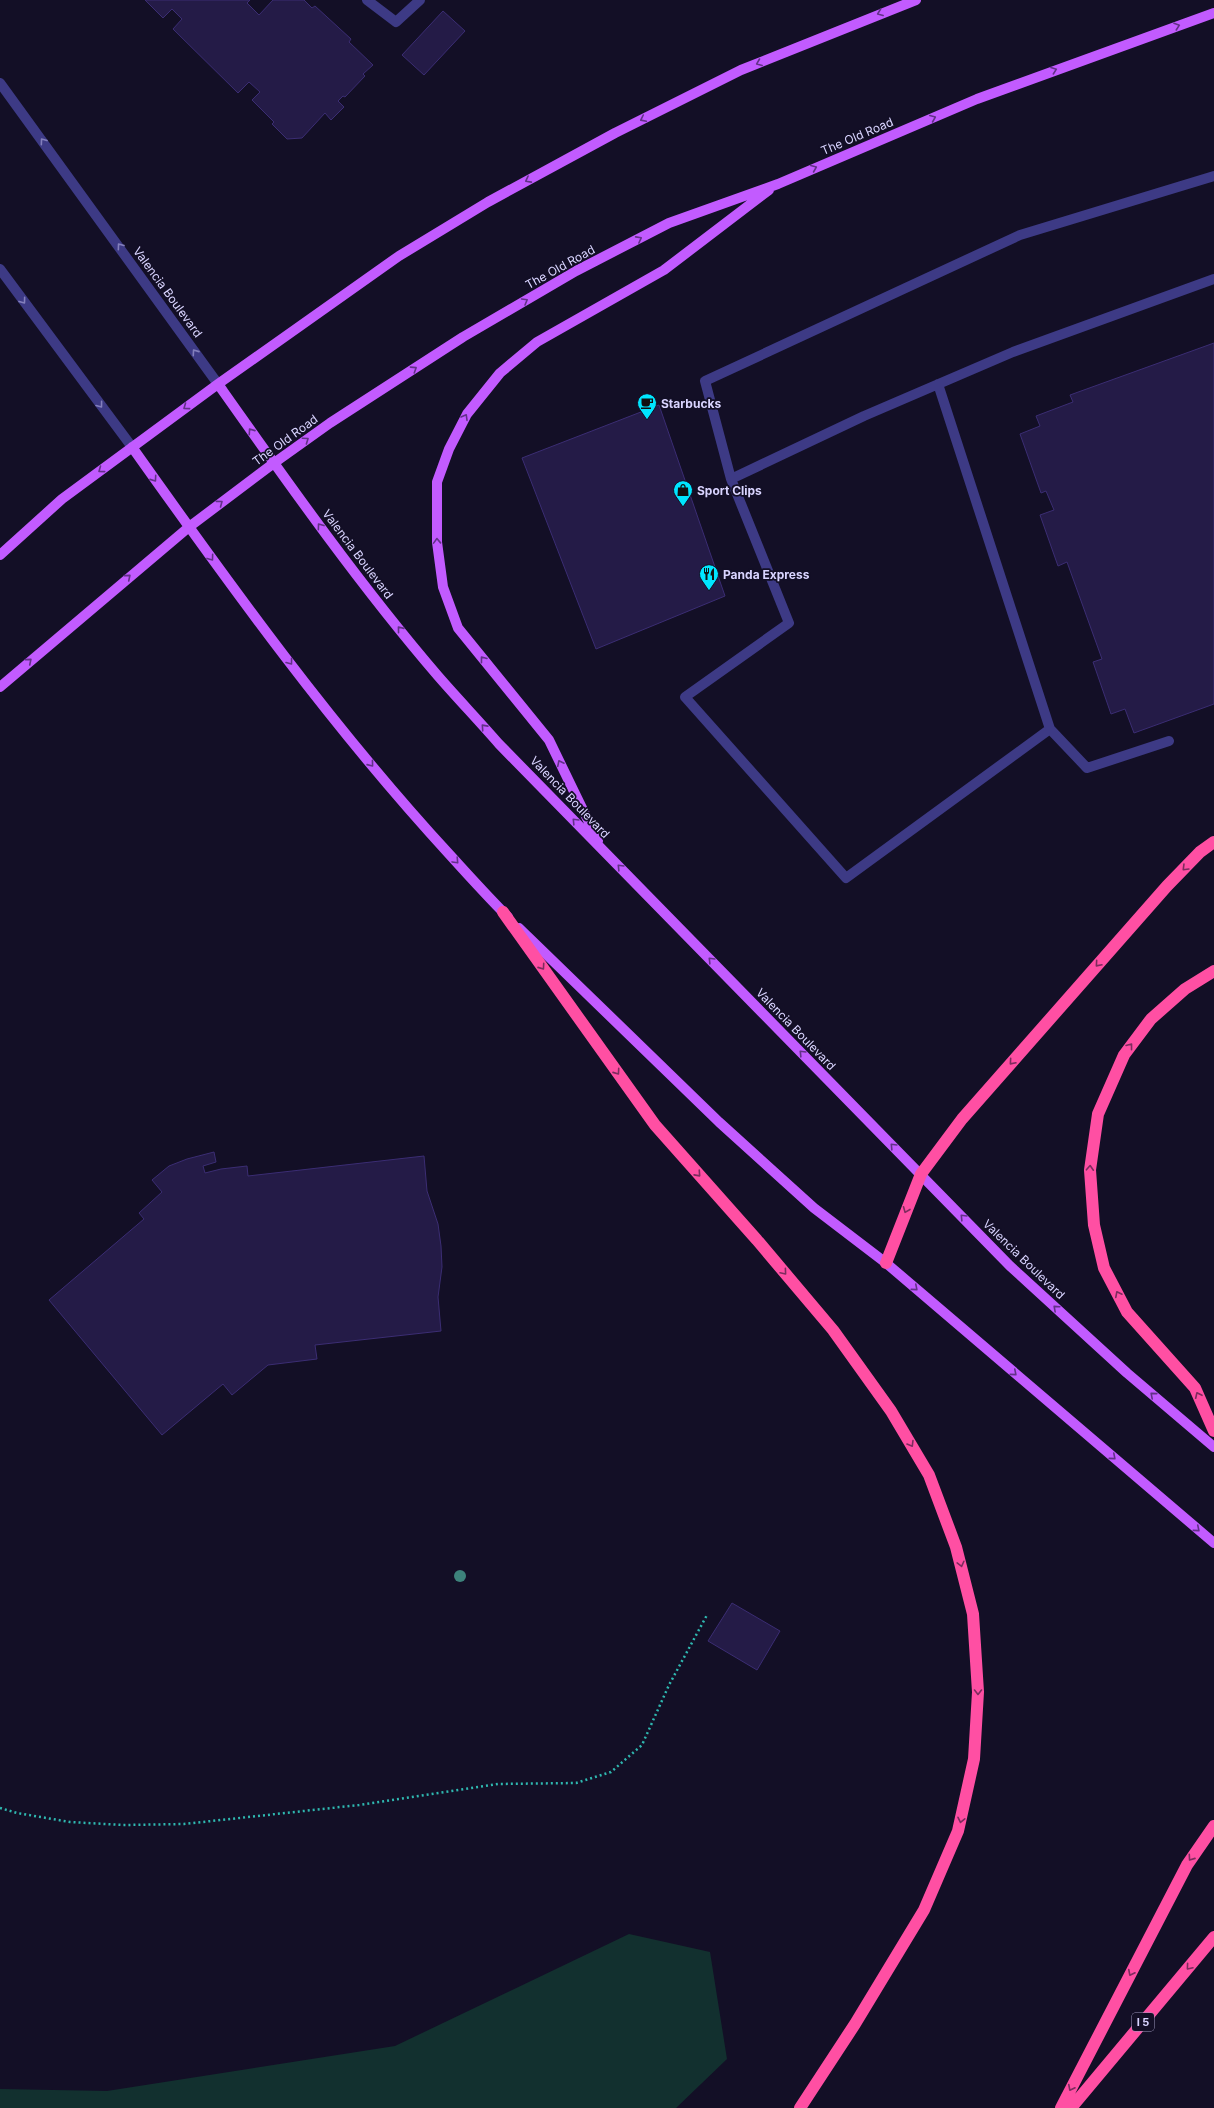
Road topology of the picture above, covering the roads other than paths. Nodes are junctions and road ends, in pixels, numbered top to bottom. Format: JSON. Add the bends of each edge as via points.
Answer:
{"nodes":[{"id":1,"x":367,"y":0,"type":"edge"},
{"id":2,"x":420,"y":0,"type":"edge"},
{"id":3,"x":916,"y":0,"type":"edge"},
{"id":4,"x":1214,"y":13,"type":"edge"},
{"id":5,"x":0,"y":83,"type":"edge"},
{"id":6,"x":1214,"y":176,"type":"edge"},
{"id":7,"x":778,"y":184,"type":"junction"},
{"id":8,"x":0,"y":269,"type":"edge"},
{"id":9,"x":1214,"y":279,"type":"edge"},
{"id":10,"x":218,"y":384,"type":"junction"},
{"id":11,"x":938,"y":384,"type":"junction"},
{"id":12,"x":132,"y":447,"type":"junction"},
{"id":13,"x":274,"y":463,"type":"junction"},
{"id":14,"x":730,"y":479,"type":"junction"},
{"id":15,"x":188,"y":527,"type":"junction"},
{"id":16,"x":0,"y":555,"type":"edge"},
{"id":17,"x":0,"y":687,"type":"edge"},
{"id":18,"x":1050,"y":729,"type":"junction"},
{"id":19,"x":1169,"y":741,"type":"dead end"},
{"id":20,"x":1214,"y":842,"type":"edge"},
{"id":21,"x":602,"y":848,"type":"junction"},
{"id":22,"x":503,"y":912,"type":"junction"},
{"id":23,"x":1214,"y":971,"type":"edge"},
{"id":24,"x":920,"y":1174,"type":"junction"},
{"id":25,"x":886,"y":1263,"type":"junction"},
{"id":26,"x":1214,"y":1431,"type":"edge"},
{"id":27,"x":1214,"y":1447,"type":"edge"},
{"id":28,"x":1214,"y":1543,"type":"edge"},
{"id":29,"x":1214,"y":1826,"type":"edge"},
{"id":30,"x":1214,"y":1937,"type":"edge"},
{"id":31,"x":800,"y":2108,"type":"edge"},
{"id":32,"x":1061,"y":2108,"type":"edge"},
{"id":33,"x":1071,"y":2108,"type":"edge"}],
"edges":[{"from":1,"to":2,"type":"street","via":[[396,22]]},
{"from":3,"to":10,"type":"main road","one_way":true,"via":[[741,70],[615,133],[488,202],[399,256]]},
{"from":7,"to":4,"type":"main road","name":"The Old Road","one_way":true,"via":[[977,99]]},
{"from":10,"to":5,"type":"street","name":"Valencia Boulevard","one_way":true},
{"from":6,"to":14,"type":"street","via":[[1020,235],[705,381]]},
{"from":13,"to":7,"type":"main road","name":"The Old Road","one_way":true,"via":[[330,422],[463,337],[576,271],[669,223]]},
{"from":21,"to":7,"type":"main road","one_way":true,"via":[[549,740],[458,628],[443,587],[437,542],[437,482],[449,449],[467,414],[500,373],[537,342],[664,270]]},
{"from":8,"to":12,"type":"street","one_way":true},
{"from":9,"to":11,"type":"street","via":[[1013,352]]},
{"from":10,"to":12,"type":"main road","one_way":true},
{"from":13,"to":10,"type":"main road","name":"Valencia Boulevard","one_way":true},
{"from":11,"to":14,"type":"street"},
{"from":11,"to":18,"type":"street"},
{"from":12,"to":15,"type":"main road","one_way":true},
{"from":12,"to":16,"type":"main road","one_way":true,"via":[[62,499]]},
{"from":15,"to":13,"type":"main road","name":"The Old Road","one_way":true},
{"from":21,"to":13,"type":"main road","name":"Valencia Boulevard","one_way":true,"via":[[499,744],[438,676],[324,532]]},
{"from":14,"to":18,"type":"street","via":[[789,623],[685,698],[846,878]]},
{"from":17,"to":15,"type":"main road","name":"The Old Road","one_way":true},
{"from":15,"to":22,"type":"main road","one_way":true,"via":[[326,709],[406,807]]},
{"from":18,"to":19,"type":"street","via":[[1087,768]]},
{"from":20,"to":24,"type":"highway","one_way":true,"via":[[1200,852],[1162,892],[962,1119]]},
{"from":24,"to":21,"type":"main road","name":"Valencia Boulevard","one_way":true},
{"from":22,"to":25,"type":"main road","via":[[719,1122],[814,1208]]},
{"from":22,"to":31,"type":"highway","one_way":true,"via":[[655,1125],[757,1240],[842,1343],[890,1411],[929,1475],[958,1554],[973,1614],[978,1692],[974,1759],[958,1831],[924,1910],[855,2024]]},
{"from":26,"to":23,"type":"highway","one_way":true,"via":[[1195,1388],[1128,1312],[1104,1268],[1094,1224],[1090,1170],[1098,1114],[1124,1054],[1151,1019],[1185,988]]},
{"from":24,"to":25,"type":"highway","one_way":true},
{"from":27,"to":24,"type":"main road","name":"Valencia Boulevard","one_way":true,"via":[[1127,1373],[1010,1266]]},
{"from":25,"to":28,"type":"main road","one_way":true},
{"from":29,"to":32,"type":"highway","one_way":true,"via":[[1187,1865]]},
{"from":30,"to":33,"type":"highway","number":"I 5","one_way":true}]}
